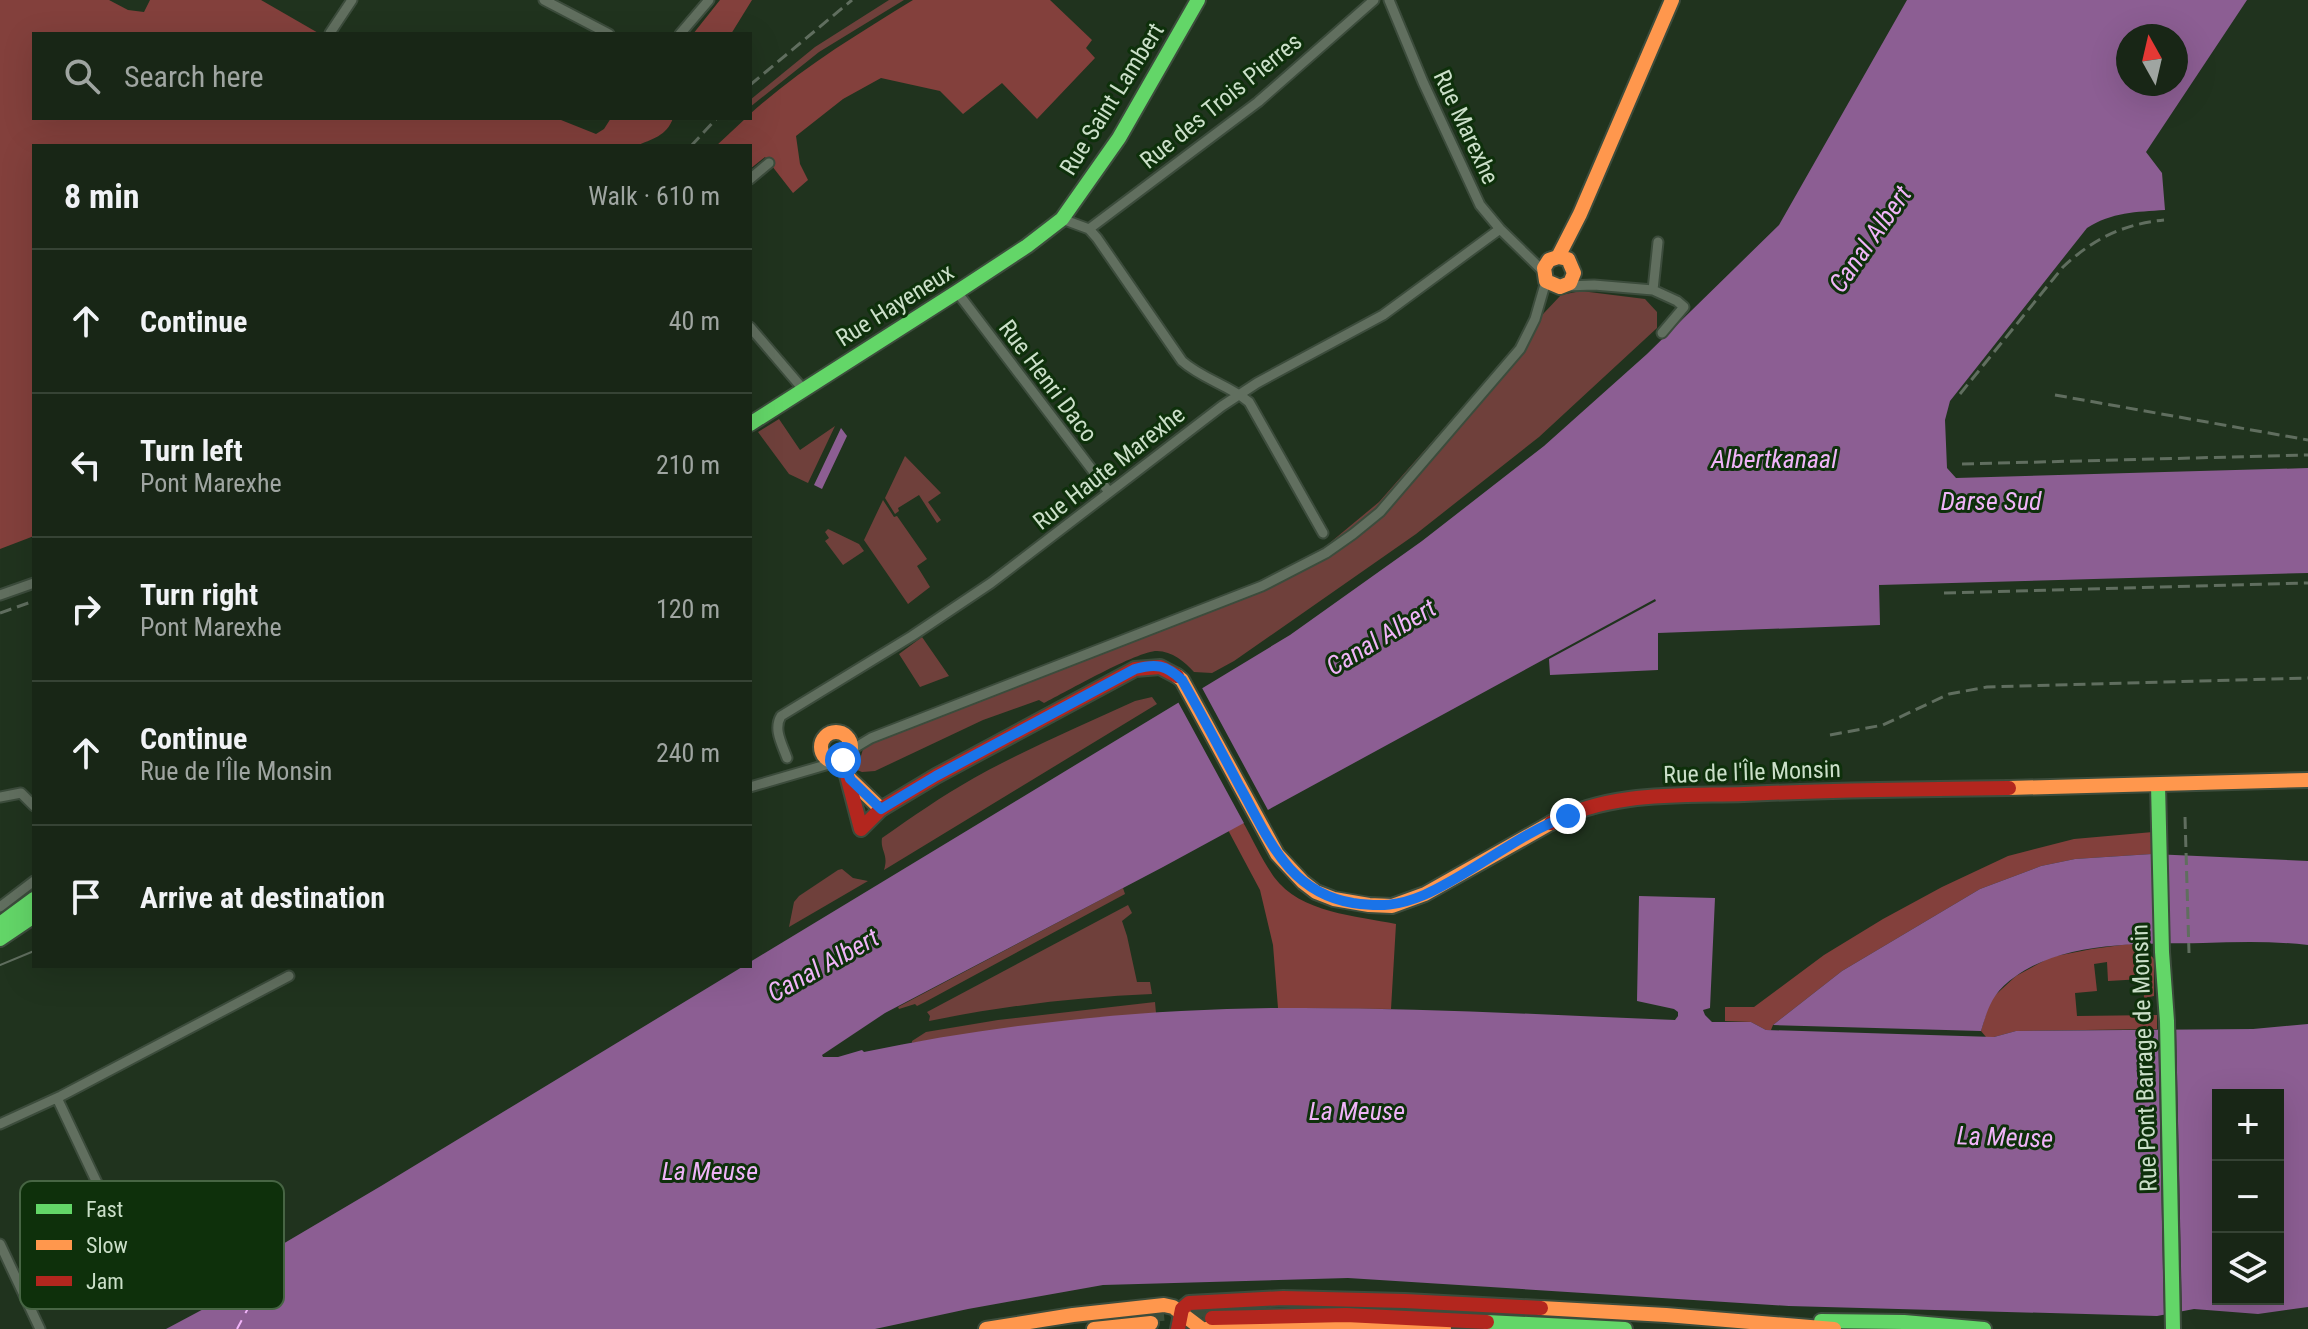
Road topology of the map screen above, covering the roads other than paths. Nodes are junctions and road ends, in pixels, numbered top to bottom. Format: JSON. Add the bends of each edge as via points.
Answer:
{"nodes":[{"id":1,"x":352,"y":0,"type":"edge"},
{"id":2,"x":544,"y":0,"type":"edge"},
{"id":3,"x":709,"y":0,"type":"edge"},
{"id":4,"x":1198,"y":0,"type":"edge"},
{"id":5,"x":1374,"y":0,"type":"edge"},
{"id":6,"x":1389,"y":0,"type":"edge"},
{"id":7,"x":1672,"y":0,"type":"edge"},
{"id":8,"x":331,"y":32,"type":"edge"},
{"id":9,"x":605,"y":32,"type":"edge"},
{"id":10,"x":682,"y":32,"type":"edge"},
{"id":11,"x":769,"y":163,"type":"dead end"},
{"id":12,"x":752,"y":177,"type":"edge"},
{"id":13,"x":1062,"y":219,"type":"junction"},
{"id":14,"x":1089,"y":229,"type":"junction"},
{"id":15,"x":1500,"y":229,"type":"junction"},
{"id":16,"x":1658,"y":242,"type":"dead end"},
{"id":17,"x":1549,"y":267,"type":"junction"},
{"id":18,"x":1570,"y":280,"type":"junction"},
{"id":19,"x":1594,"y":285,"type":"junction"},
{"id":20,"x":1653,"y":290,"type":"junction"},
{"id":21,"x":957,"y":292,"type":"junction"},
{"id":22,"x":752,"y":329,"type":"edge"},
{"id":23,"x":1662,"y":333,"type":"dead end"},
{"id":24,"x":803,"y":389,"type":"junction"},
{"id":25,"x":1240,"y":394,"type":"junction"},
{"id":26,"x":752,"y":423,"type":"edge"},
{"id":27,"x":1109,"y":492,"type":"junction"},
{"id":28,"x":1323,"y":533,"type":"dead end"},
{"id":29,"x":32,"y":584,"type":"edge"},
{"id":30,"x":0,"y":595,"type":"edge"},
{"id":31,"x":843,"y":757,"type":"junction"},
{"id":32,"x":787,"y":758,"type":"dead end"},
{"id":33,"x":850,"y":779,"type":"junction"},
{"id":34,"x":2308,"y":780,"type":"edge"},
{"id":35,"x":2158,"y":785,"type":"junction"},
{"id":36,"x":752,"y":786,"type":"edge"},
{"id":37,"x":0,"y":797,"type":"edge"},
{"id":38,"x":32,"y":804,"type":"edge"},
{"id":39,"x":881,"y":809,"type":"junction"},
{"id":40,"x":32,"y":883,"type":"edge"},
{"id":41,"x":32,"y":900,"type":"edge"},
{"id":42,"x":0,"y":907,"type":"edge"},
{"id":43,"x":32,"y":917,"type":"edge"},
{"id":44,"x":0,"y":924,"type":"edge"},
{"id":45,"x":0,"y":939,"type":"edge"},
{"id":46,"x":289,"y":976,"type":"dead end"},
{"id":47,"x":59,"y":1097,"type":"junction"},
{"id":48,"x":0,"y":1124,"type":"edge"},
{"id":49,"x":98,"y":1181,"type":"edge"},
{"id":50,"x":0,"y":1244,"type":"edge"},
{"id":51,"x":20,"y":1286,"type":"edge"},
{"id":52,"x":31,"y":1309,"type":"edge"},
{"id":53,"x":1181,"y":1314,"type":"junction"},
{"id":54,"x":1208,"y":1321,"type":"edge"},
{"id":55,"x":1731,"y":1321,"type":"junction"},
{"id":56,"x":1586,"y":1327,"type":"junction"},
{"id":57,"x":2173,"y":1327,"type":"edge"},
{"id":58,"x":1260,"y":1328,"type":"edge"},
{"id":59,"x":40,"y":1329,"type":"edge"},
{"id":60,"x":986,"y":1329,"type":"edge"},
{"id":61,"x":1036,"y":1329,"type":"edge"},
{"id":62,"x":1094,"y":1329,"type":"edge"},
{"id":63,"x":1178,"y":1329,"type":"edge"},
{"id":64,"x":1413,"y":1329,"type":"edge"},
{"id":65,"x":1472,"y":1329,"type":"edge"},
{"id":66,"x":1500,"y":1329,"type":"edge"},
{"id":67,"x":1625,"y":1329,"type":"edge"},
{"id":68,"x":1756,"y":1329,"type":"edge"},
{"id":69,"x":1834,"y":1329,"type":"edge"},
{"id":70,"x":1984,"y":1329,"type":"edge"}],
"edges":[{"from":1,"to":8,"type":"street"},
{"from":2,"to":9,"type":"street"},
{"from":3,"to":10,"type":"street"},
{"from":4,"to":13,"type":"main road","name":"Rue Saint Lambert","via":[[1119,138]]},
{"from":5,"to":14,"type":"street","name":"Rue des Trois Pierres","via":[[1258,102]]},
{"from":6,"to":15,"type":"street","name":"Rue Marexhe","via":[[1480,205]]},
{"from":7,"to":17,"type":"main road","via":[[1580,214]]},
{"from":11,"to":12,"type":"street"},
{"from":13,"to":14,"type":"street"},
{"from":13,"to":21,"type":"main road","name":"Rue Hayeneux"},
{"from":14,"to":25,"type":"street","via":[[1182,361]]},
{"from":15,"to":17,"type":"street","name":"Rue Marexhe"},
{"from":15,"to":25,"type":"street","name":"Rue Haute Marexhe","via":[[1358,331]]},
{"from":16,"to":20,"type":"street"},
{"from":17,"to":18,"type":"main road","via":[[1554,287]]},
{"from":17,"to":18,"type":"main road","via":[[1568,259],[1574,267]]},
{"from":17,"to":31,"type":"street","via":[[1535,319],[1520,349],[1380,512],[1326,553],[1262,586],[871,738]]},
{"from":18,"to":19,"type":"street"},
{"from":18,"to":19,"type":"street"},
{"from":19,"to":20,"type":"street"},
{"from":20,"to":23,"type":"street","via":[[1684,307]]},
{"from":21,"to":24,"type":"main road","name":"Rue Hayeneux"},
{"from":21,"to":27,"type":"street","name":"Rue Henri Daco"},
{"from":22,"to":24,"type":"street"},
{"from":24,"to":26,"type":"main road","name":"Rue Hayeneux"},
{"from":25,"to":27,"type":"street","name":"Rue Haute Marexhe"},
{"from":25,"to":28,"type":"street"},
{"from":27,"to":32,"type":"street","name":"Rue Haute Marexhe","via":[[991,583],[781,716],[778,732]]},
{"from":29,"to":30,"type":"street"},
{"from":31,"to":33,"type":"main road"},
{"from":31,"to":36,"type":"street"},
{"from":33,"to":39,"type":"main road"},
{"from":33,"to":39,"type":"main road","via":[[861,829]]},
{"from":34,"to":35,"type":"main road","name":"Rue de l'Île Monsin"},
{"from":35,"to":39,"type":"main road","name":"Rue de l'Île Monsin","via":[[1636,798],[1560,818],[1425,894],[1392,906],[1369,905],[1316,892],[1277,854],[1184,683],[1173,671],[1152,664]]},
{"from":35,"to":57,"type":"main road","name":"Rue Pont Barrage de Monsin"},
{"from":37,"to":38,"type":"street","via":[[21,793]]},
{"from":40,"to":42,"type":"street"},
{"from":41,"to":44,"type":"main road"},
{"from":43,"to":45,"type":"main road"},
{"from":46,"to":47,"type":"street"},
{"from":47,"to":48,"type":"street"},
{"from":47,"to":49,"type":"street"},
{"from":50,"to":51,"type":"street"},
{"from":52,"to":59,"type":"street"},
{"from":53,"to":54,"type":"main road"},
{"from":53,"to":55,"type":"main road","via":[[1189,1303],[1316,1298]]},
{"from":53,"to":60,"type":"main road","via":[[1164,1305]]},
{"from":53,"to":63,"type":"main road"},
{"from":54,"to":56,"type":"main road","via":[[1346,1315]]},
{"from":54,"to":58,"type":"main road"},
{"from":54,"to":68,"type":"main road","via":[[1343,1307]]},
{"from":55,"to":69,"type":"main road"},
{"from":55,"to":70,"type":"main road","via":[[1879,1321]]},
{"from":56,"to":66,"type":"main road"},
{"from":56,"to":67,"type":"main road"},
{"from":58,"to":64,"type":"main road"},
{"from":61,"to":62,"type":"main road","via":[[1150,1319]]},
{"from":64,"to":65,"type":"main road"}]}
